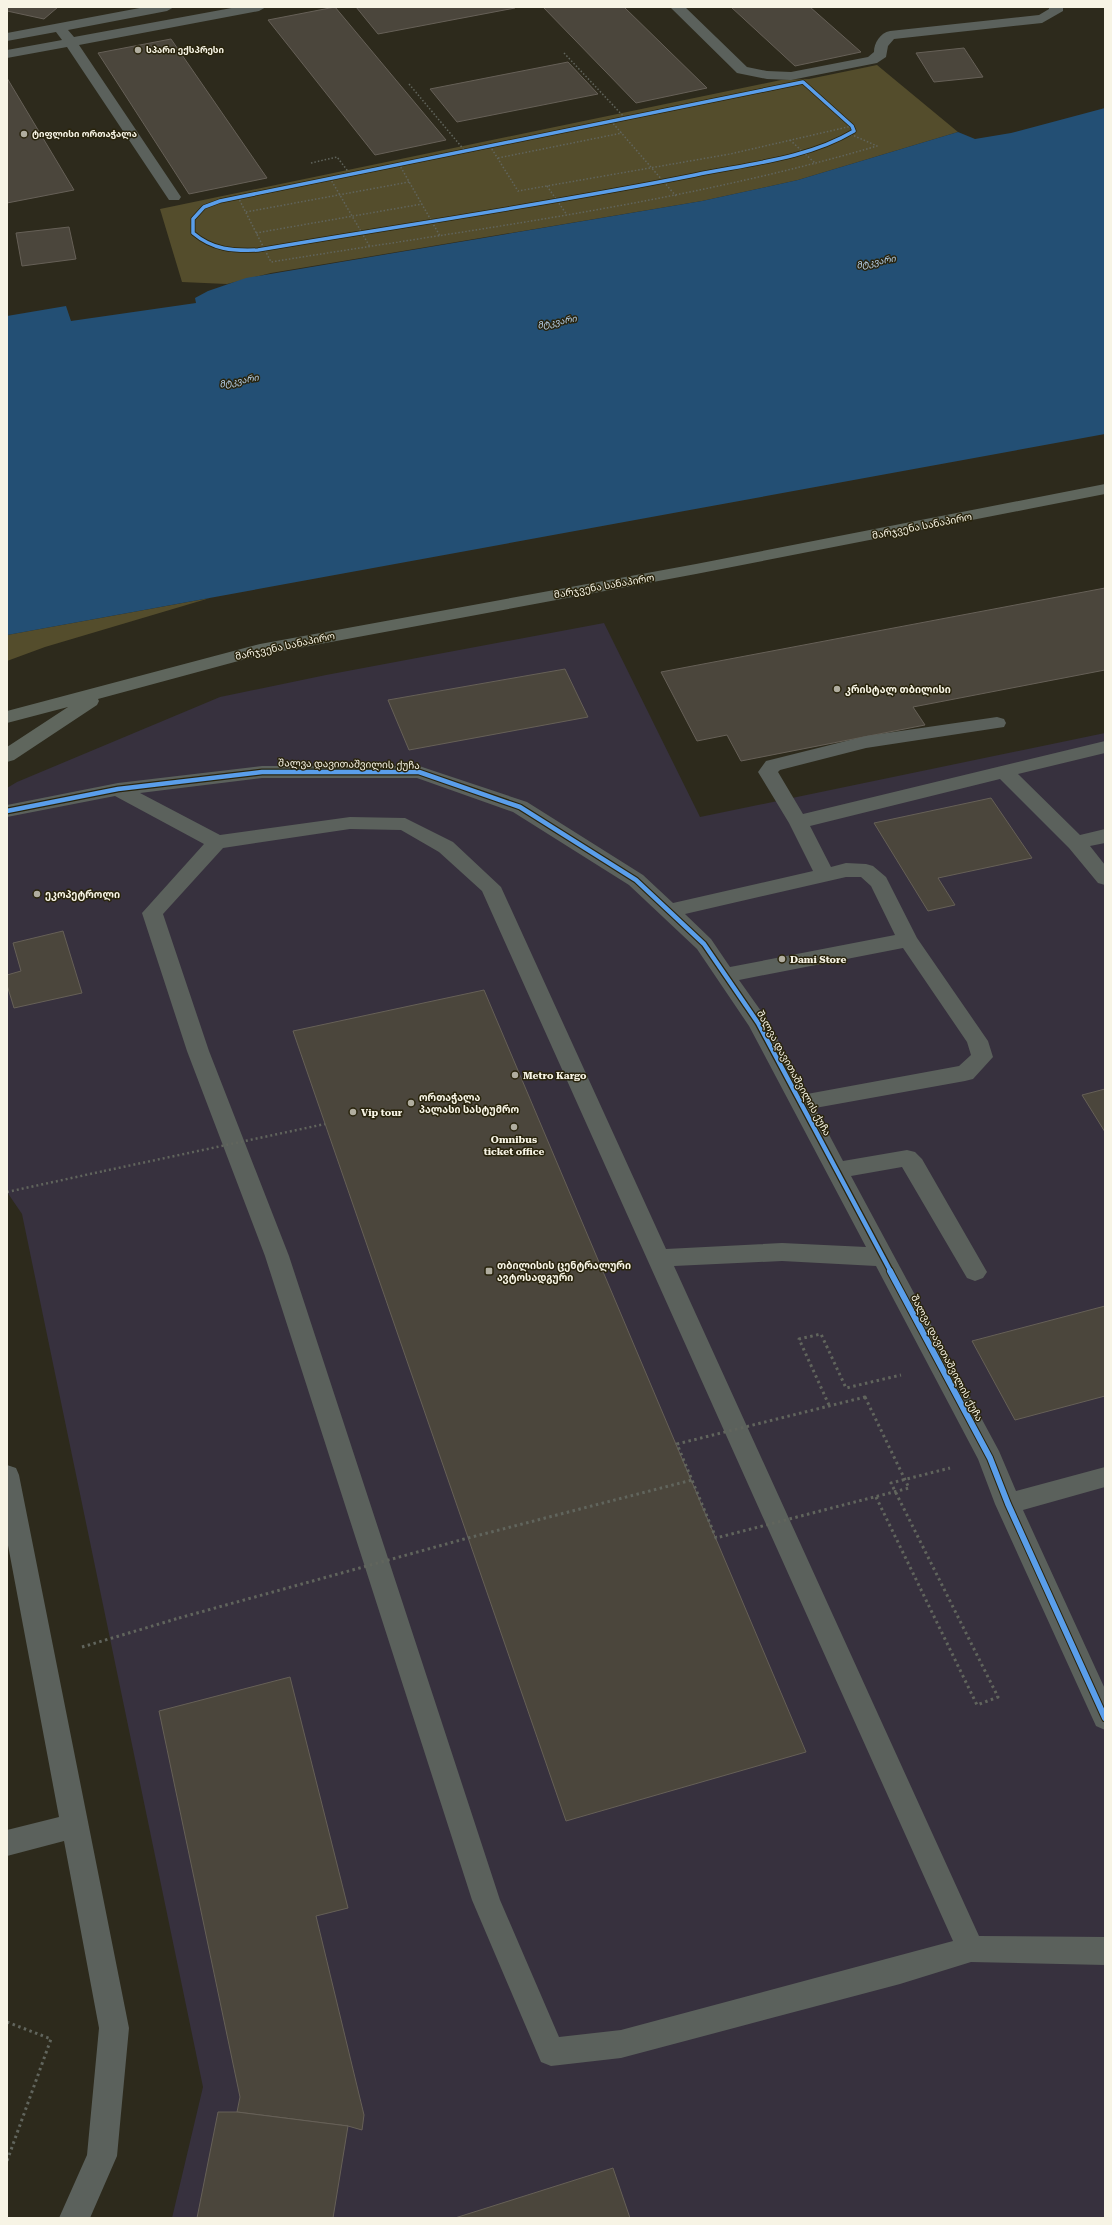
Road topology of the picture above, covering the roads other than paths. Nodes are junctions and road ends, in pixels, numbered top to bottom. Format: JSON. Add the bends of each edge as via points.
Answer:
{"nodes":[{"id":1,"x":167,"y":7,"type":"edge"},
{"id":2,"x":259,"y":7,"type":"edge"},
{"id":3,"x":677,"y":7,"type":"edge"},
{"id":4,"x":1056,"y":7,"type":"edge"},
{"id":5,"x":60,"y":27,"type":"junction"},
{"id":6,"x":7,"y":37,"type":"edge"},
{"id":7,"x":70,"y":42,"type":"junction"},
{"id":8,"x":7,"y":54,"type":"edge"},
{"id":9,"x":174,"y":197,"type":"dead end"},
{"id":10,"x":1105,"y":489,"type":"edge"},
{"id":11,"x":104,"y":692,"type":"junction"},
{"id":12,"x":7,"y":717,"type":"edge"},
{"id":13,"x":997,"y":723,"type":"dead end"},
{"id":14,"x":1105,"y":747,"type":"edge"},
{"id":15,"x":7,"y":756,"type":"edge"},
{"id":16,"x":1004,"y":771,"type":"junction"},
{"id":17,"x":118,"y":789,"type":"junction"},
{"id":18,"x":7,"y":811,"type":"edge"},
{"id":19,"x":798,"y":822,"type":"junction"},
{"id":20,"x":1105,"y":836,"type":"edge"},
{"id":21,"x":217,"y":842,"type":"junction"},
{"id":22,"x":1076,"y":843,"type":"junction"},
{"id":23,"x":825,"y":875,"type":"junction"},
{"id":24,"x":1105,"y":878,"type":"edge"},
{"id":25,"x":668,"y":911,"type":"junction"},
{"id":26,"x":908,"y":940,"type":"junction"},
{"id":27,"x":725,"y":975,"type":"junction"},
{"id":28,"x":802,"y":1103,"type":"junction"},
{"id":29,"x":837,"y":1171,"type":"junction"},
{"id":30,"x":882,"y":1257,"type":"junction"},
{"id":31,"x":660,"y":1258,"type":"junction"},
{"id":32,"x":975,"y":1272,"type":"dead end"},
{"id":33,"x":7,"y":1475,"type":"edge"},
{"id":34,"x":1105,"y":1477,"type":"edge"},
{"id":35,"x":1008,"y":1504,"type":"junction"},
{"id":36,"x":1105,"y":1718,"type":"edge"},
{"id":37,"x":75,"y":1826,"type":"junction"},
{"id":38,"x":7,"y":1843,"type":"edge"},
{"id":39,"x":971,"y":1949,"type":"junction"},
{"id":40,"x":1105,"y":1951,"type":"edge"},
{"id":41,"x":74,"y":2218,"type":"edge"}],
"edges":[{"from":1,"to":5,"type":"street"},
{"from":2,"to":7,"type":"street"},
{"from":3,"to":4,"type":"street","via":[[742,70],[791,76],[872,60],[881,54],[881,45],[890,35],[1042,18],[1056,11]]},
{"from":5,"to":6,"type":"street"},
{"from":5,"to":7,"type":"street"},
{"from":7,"to":8,"type":"street"},
{"from":7,"to":9,"type":"street"},
{"from":10,"to":11,"type":"highway","name":"მარჯვენა სანაპირო","via":[[696,570],[260,650]]},
{"from":11,"to":12,"type":"highway","name":"მარჯვენა სანაპირო"},
{"from":11,"to":15,"type":"highway","name":"მარჯვენა სანაპირო"},
{"from":13,"to":19,"type":"street","via":[[866,742],[773,765],[768,772]]},
{"from":14,"to":16,"type":"street"},
{"from":16,"to":19,"type":"street"},
{"from":16,"to":22,"type":"street"},
{"from":17,"to":18,"type":"street","name":"შალვა დავითაშვილის ქუჩა"},
{"from":17,"to":21,"type":"street"},
{"from":17,"to":25,"type":"street","name":"შალვა დავითაშვილის ქუჩა","via":[[262,772],[419,772],[520,807],[636,880]]},
{"from":19,"to":23,"type":"street"},
{"from":20,"to":22,"type":"street"},
{"from":21,"to":31,"type":"street","via":[[350,823],[405,824],[446,847],[491,887]]},
{"from":21,"to":39,"type":"street","via":[[152,913],[198,1051],[277,1256],[486,1900],[551,2052],[621,2044]]},
{"from":22,"to":24,"type":"street"},
{"from":23,"to":25,"type":"street"},
{"from":23,"to":26,"type":"street","via":[[846,870],[866,871],[879,882]]},
{"from":25,"to":27,"type":"street","name":"შალვა დავითაშვილის ქუჩა","via":[[704,944]]},
{"from":26,"to":27,"type":"street"},
{"from":26,"to":28,"type":"street","via":[[977,1041],[982,1057],[965,1073]]},
{"from":27,"to":28,"type":"street","name":"შალვა დავითაშვილის ქუჩა","via":[[758,1023]]},
{"from":28,"to":29,"type":"street","name":"შალვა დავითაშვილის ქუჩა"},
{"from":29,"to":30,"type":"street","name":"შალვა დავითაშვილის ქუჩა"},
{"from":29,"to":32,"type":"street","via":[[907,1158],[914,1165]]},
{"from":30,"to":31,"type":"street","via":[[782,1252]]},
{"from":30,"to":35,"type":"street","name":"შალვა დავითაშვილის ქუჩა","via":[[990,1458]]},
{"from":31,"to":39,"type":"street"},
{"from":33,"to":37,"type":"street"},
{"from":34,"to":35,"type":"street"},
{"from":35,"to":36,"type":"street","name":"შალვა დავითაშვილის ქუჩა"},
{"from":37,"to":38,"type":"street"},
{"from":37,"to":41,"type":"street","via":[[114,2028],[102,2156]]},
{"from":39,"to":40,"type":"street"}]}
